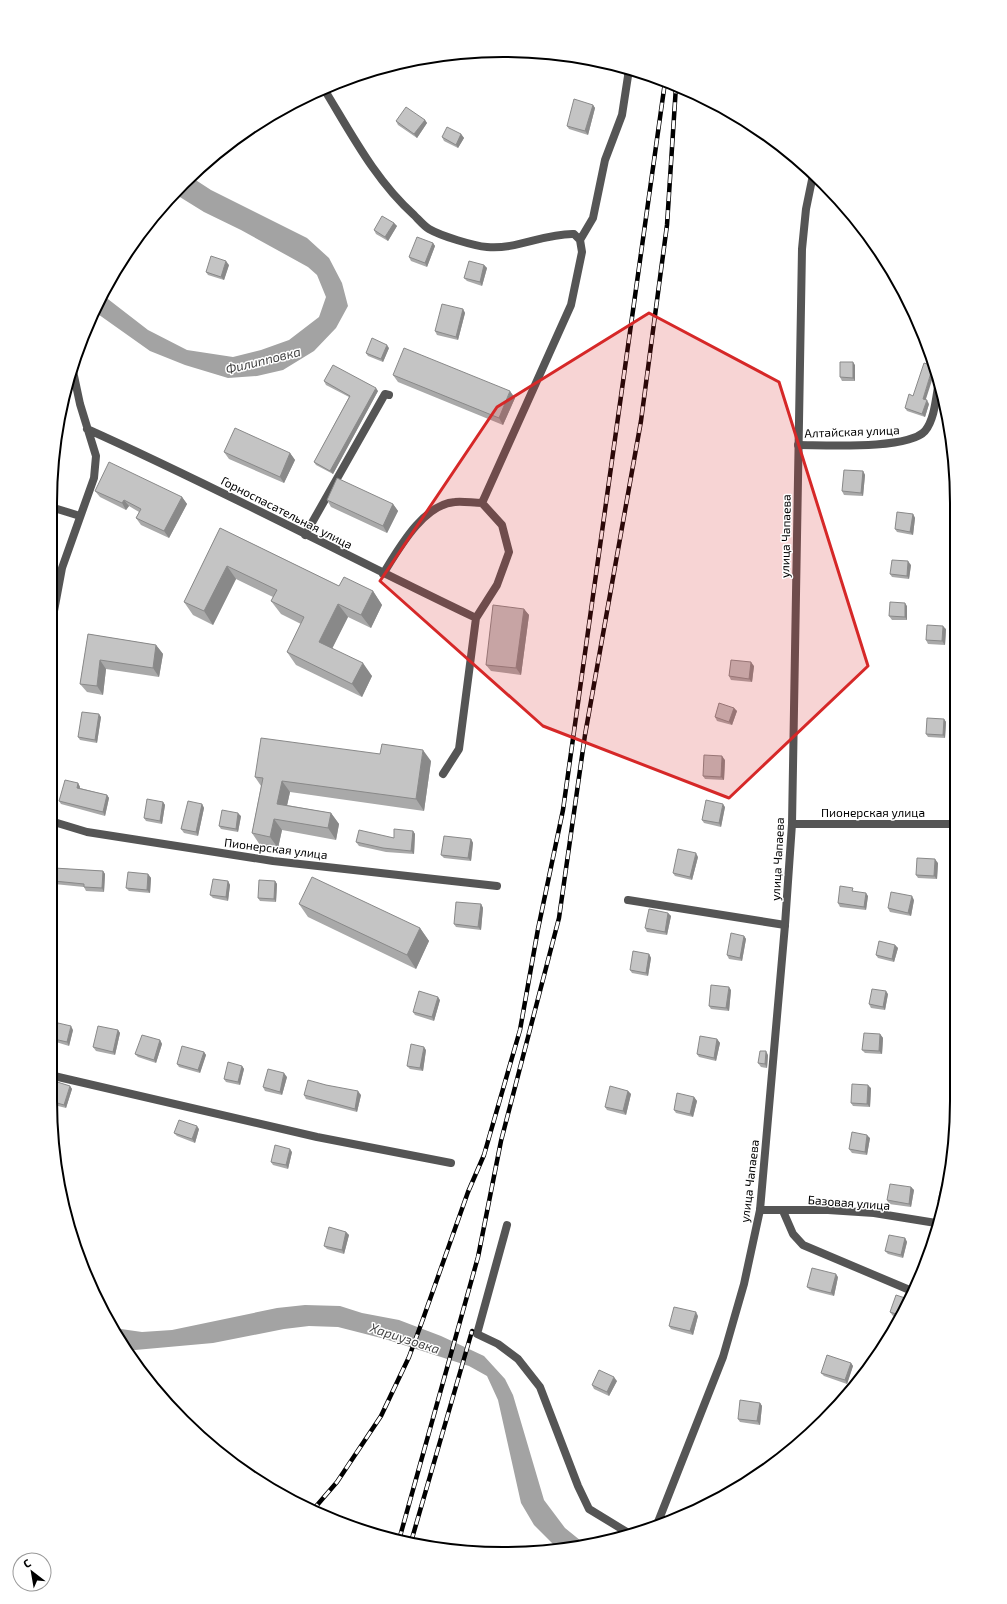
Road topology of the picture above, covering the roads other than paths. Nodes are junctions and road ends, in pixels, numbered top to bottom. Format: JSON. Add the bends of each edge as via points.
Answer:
{"nodes":[{"id":1,"x":628,"y":75,"type":"edge"},
{"id":2,"x":327,"y":94,"type":"edge"},
{"id":3,"x":812,"y":181,"type":"edge"},
{"id":4,"x":580,"y":240,"type":"junction"},
{"id":5,"x":75,"y":379,"type":"edge"},
{"id":6,"x":936,"y":394,"type":"edge"},
{"id":7,"x":389,"y":395,"type":"dead end"},
{"id":8,"x":87,"y":429,"type":"junction"},
{"id":9,"x":798,"y":445,"type":"junction"},
{"id":10,"x":482,"y":503,"type":"junction"},
{"id":11,"x":57,"y":509,"type":"edge"},
{"id":12,"x":80,"y":516,"type":"junction"},
{"id":13,"x":305,"y":535,"type":"junction"},
{"id":14,"x":384,"y":574,"type":"junction"},
{"id":15,"x":57,"y":595,"type":"edge"},
{"id":16,"x":476,"y":618,"type":"junction"},
{"id":17,"x":443,"y":774,"type":"dead end"},
{"id":18,"x":57,"y":823,"type":"edge"},
{"id":19,"x":792,"y":824,"type":"junction"},
{"id":20,"x":950,"y":824,"type":"edge"},
{"id":21,"x":497,"y":886,"type":"dead end"},
{"id":22,"x":628,"y":900,"type":"dead end"},
{"id":23,"x":785,"y":925,"type":"junction"},
{"id":24,"x":57,"y":1077,"type":"edge"},
{"id":25,"x":451,"y":1163,"type":"dead end"},
{"id":26,"x":760,"y":1210,"type":"junction"},
{"id":27,"x":784,"y":1211,"type":"junction"},
{"id":28,"x":933,"y":1223,"type":"edge"},
{"id":29,"x":506,"y":1225,"type":"dead end"},
{"id":30,"x":908,"y":1290,"type":"edge"},
{"id":31,"x":659,"y":1518,"type":"edge"},
{"id":32,"x":624,"y":1530,"type":"edge"}],
"edges":[{"from":1,"to":4,"type":"street","via":[[622,116],[605,160],[593,218]]},
{"from":2,"to":4,"type":"street","via":[[378,176],[405,207],[430,229],[488,248],[560,234],[574,234]]},
{"from":3,"to":9,"type":"street","name":"улица Чапаева","via":[[802,249]]},
{"from":4,"to":10,"type":"street","via":[[582,252],[571,306]]},
{"from":5,"to":8,"type":"street"},
{"from":6,"to":9,"type":"street","name":"Алтайская улица","via":[[931,421],[925,431],[916,438],[901,442],[857,445]]},
{"from":7,"to":13,"type":"street","via":[[385,394]]},
{"from":8,"to":12,"type":"street","via":[[96,456],[94,478]]},
{"from":8,"to":13,"type":"street","name":"Горноспасательная улица","via":[[192,477]]},
{"from":9,"to":19,"type":"street","name":"улица Чапаева"},
{"from":10,"to":14,"type":"street","via":[[453,502],[431,511],[406,538]]},
{"from":10,"to":16,"type":"street","via":[[502,525],[508,552],[497,585]]},
{"from":11,"to":12,"type":"street"},
{"from":12,"to":15,"type":"street","via":[[62,568]]},
{"from":13,"to":14,"type":"street","name":"Горноспасательная улица"},
{"from":14,"to":16,"type":"street","name":"Горноспасательная улица"},
{"from":16,"to":17,"type":"street","via":[[459,749]]},
{"from":18,"to":21,"type":"street","name":"Пионерская улица","via":[[87,832],[273,861]]},
{"from":19,"to":20,"type":"street","name":"Пионерская улица"},
{"from":19,"to":23,"type":"street","name":"улица Чапаева"},
{"from":22,"to":23,"type":"street"},
{"from":23,"to":26,"type":"street","name":"улица Чапаева"},
{"from":24,"to":25,"type":"street","via":[[317,1137]]},
{"from":26,"to":27,"type":"street","name":"Базовая улица"},
{"from":26,"to":31,"type":"street","name":"улица Чапаева","via":[[744,1284],[723,1357]]},
{"from":27,"to":28,"type":"street","name":"Базовая улица","via":[[874,1213]]},
{"from":27,"to":30,"type":"street","via":[[793,1234],[803,1246]]},
{"from":29,"to":32,"type":"street","via":[[477,1334],[498,1344],[518,1359],[540,1387],[578,1486],[590,1509]]}]}
